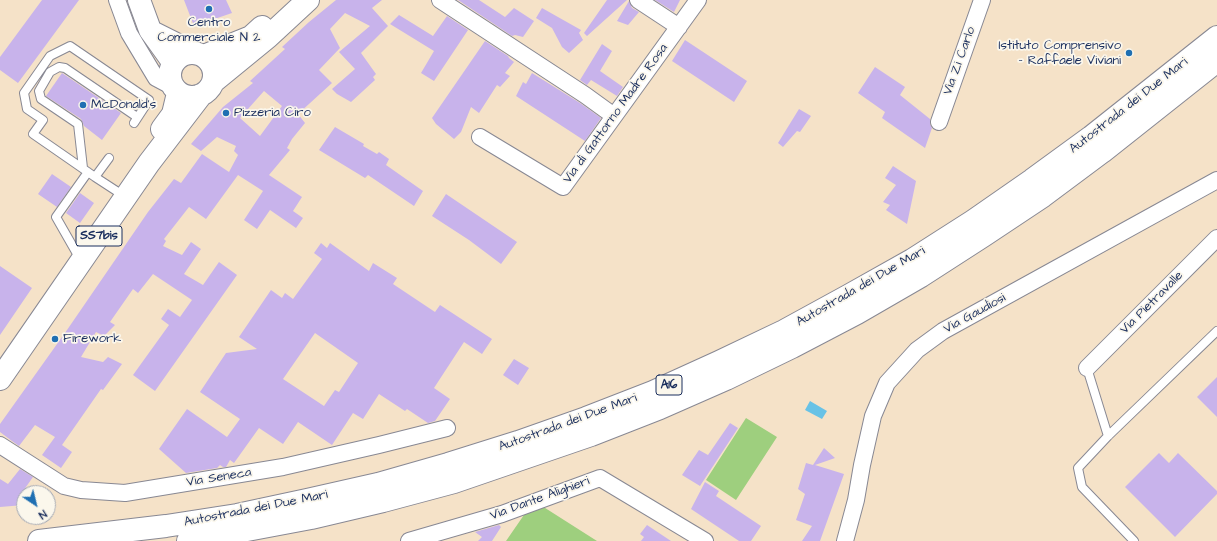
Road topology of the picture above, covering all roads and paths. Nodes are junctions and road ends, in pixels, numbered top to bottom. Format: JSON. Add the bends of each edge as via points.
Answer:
{"nodes":[{"id":1,"x":117,"y":0,"type":"edge"},
{"id":2,"x":139,"y":0,"type":"edge"},
{"id":3,"x":291,"y":0,"type":"edge"},
{"id":4,"x":308,"y":0,"type":"edge"},
{"id":5,"x":440,"y":0,"type":"edge"},
{"id":6,"x":638,"y":0,"type":"edge"},
{"id":7,"x":698,"y":0,"type":"edge"},
{"id":8,"x":982,"y":0,"type":"edge"},
{"id":9,"x":679,"y":27,"type":"junction"},
{"id":10,"x":150,"y":30,"type":"junction"},
{"id":11,"x":1217,"y":37,"type":"edge"},
{"id":12,"x":198,"y":54,"type":"junction"},
{"id":13,"x":1217,"y":61,"type":"edge"},
{"id":14,"x":174,"y":77,"type":"junction"},
{"id":15,"x":207,"y":88,"type":"junction"},
{"id":16,"x":614,"y":116,"type":"junction"},
{"id":17,"x":939,"y":122,"type":"dead end"},
{"id":18,"x":480,"y":137,"type":"dead end"},
{"id":19,"x":109,"y":158,"type":"dead end"},
{"id":20,"x":89,"y":172,"type":"junction"},
{"id":21,"x":1217,"y":180,"type":"edge"},
{"id":22,"x":118,"y":192,"type":"junction"},
{"id":23,"x":1217,"y":238,"type":"edge"},
{"id":24,"x":76,"y":252,"type":"junction"},
{"id":25,"x":1217,"y":331,"type":"edge"},
{"id":26,"x":0,"y":361,"type":"edge"},
{"id":27,"x":1087,"y":368,"type":"joint"},
{"id":28,"x":0,"y":379,"type":"edge"},
{"id":29,"x":447,"y":428,"type":"dead end"},
{"id":30,"x":1108,"y":436,"type":"junction"},
{"id":31,"x":0,"y":445,"type":"edge"},
{"id":32,"x":40,"y":541,"type":"edge"},
{"id":33,"x":188,"y":541,"type":"edge"},
{"id":34,"x":409,"y":541,"type":"edge"},
{"id":35,"x":705,"y":541,"type":"edge"},
{"id":36,"x":845,"y":541,"type":"edge"},
{"id":37,"x":1134,"y":541,"type":"edge"}],
"edges":[{"from":1,"to":14,"type":"street","via":[[129,33],[141,53]]},
{"from":2,"to":10,"type":"main road"},
{"from":3,"to":12,"type":"main road","via":[[251,36]]},
{"from":4,"to":15,"type":"main road","number":"SS7bis"},
{"from":5,"to":16,"type":"street"},
{"from":6,"to":9,"type":"street"},
{"from":7,"to":9,"type":"street","name":"Via di Gattorno Madre Rosa"},
{"from":8,"to":17,"type":"street","name":"Via Zi Carlo"},
{"from":9,"to":16,"type":"street","name":"Via di Gattorno Madre Rosa"},
{"from":10,"to":12,"type":"main road"},
{"from":10,"to":14,"type":"main road"},
{"from":11,"to":32,"type":"main road","name":"Autostrada dei Due Mari","number":"A16","via":[[1091,137],[973,221],[912,260],[823,310],[653,392],[518,442],[378,484],[237,515]]},
{"from":12,"to":14,"type":"main road","via":[[185,53],[178,57]]},
{"from":12,"to":15,"type":"main road","via":[[210,61],[213,67],[214,74]]},
{"from":13,"to":33,"type":"main road","name":"Autostrada dei Due Mari","number":"A16","via":[[1102,152],[983,236],[921,276],[857,312],[726,379],[591,435],[454,482],[311,518]]},
{"from":14,"to":15,"type":"main road","via":[[190,97],[196,97]]},
{"from":14,"to":22,"type":"main road","number":"SS7bis","via":[[173,114]]},
{"from":15,"to":28,"type":"main road","number":"SS7bis","via":[[150,163]]},
{"from":16,"to":18,"type":"street","name":"Via di Gattorno Madre Rosa","via":[[563,187]]},
{"from":19,"to":20,"type":"lane"},
{"from":20,"to":20,"type":"lane","via":[[33,134],[43,120],[27,109],[24,93],[50,56],[70,46],[149,100],[135,120],[65,68],[59,67],[50,72],[39,91],[41,98],[78,124]]},
{"from":20,"to":22,"type":"lane"},
{"from":20,"to":24,"type":"lane","via":[[56,217]]},
{"from":21,"to":36,"type":"street","name":"Via Gaudiosi","via":[[943,331],[917,350],[887,383],[873,416]]},
{"from":22,"to":24,"type":"main road","number":"SS7bis"},
{"from":23,"to":27,"type":"street","name":"Via Pietravalle"},
{"from":24,"to":26,"type":"main road","number":"SS7bis"},
{"from":25,"to":30,"type":"lane"},
{"from":27,"to":30,"type":"lane"},
{"from":29,"to":31,"type":"street","name":"Via Seneca","via":[[283,468],[125,493],[81,490],[64,486]]},
{"from":30,"to":37,"type":"lane","via":[[1078,468],[1082,487]]},
{"from":34,"to":35,"type":"street","name":"Via Dante Alighieri","via":[[502,514],[600,478]]}]}
